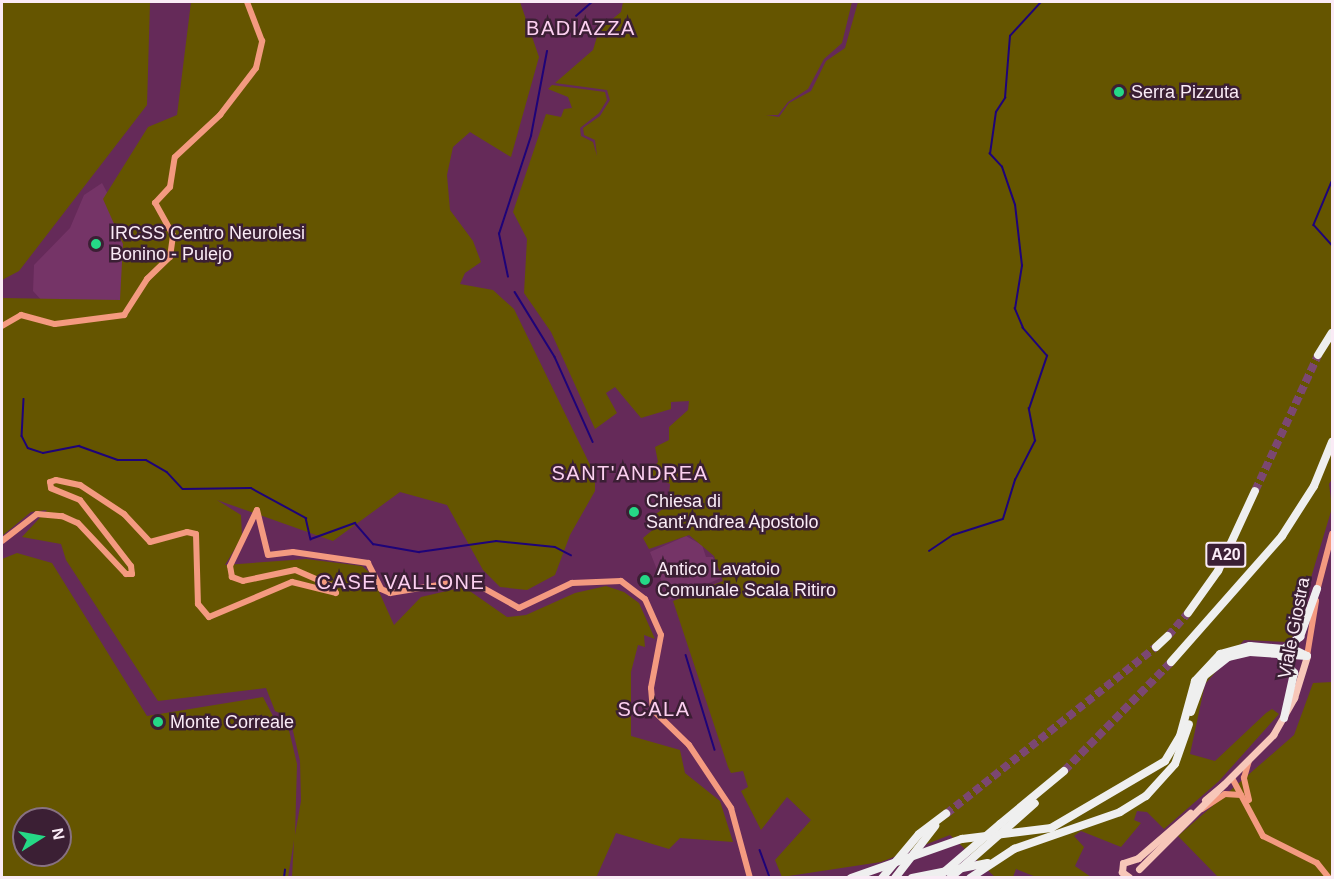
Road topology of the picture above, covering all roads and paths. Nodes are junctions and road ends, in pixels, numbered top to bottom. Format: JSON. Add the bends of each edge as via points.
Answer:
{"nodes":[{"id":1,"x":247,"y":2,"type":"edge"},
{"id":2,"x":2,"y":327,"type":"edge"},
{"id":3,"x":1330,"y":335,"type":"edge"},
{"id":4,"x":1318,"y":354,"type":"tunnel mouth"},
{"id":5,"x":1332,"y":442,"type":"edge"},
{"id":6,"x":1255,"y":491,"type":"tunnel mouth"},
{"id":7,"x":1332,"y":534,"type":"edge"},
{"id":8,"x":2,"y":541,"type":"edge"},
{"id":9,"x":1317,"y":589,"type":"junction"},
{"id":10,"x":1188,"y":614,"type":"tunnel mouth"},
{"id":11,"x":1168,"y":636,"type":"tunnel mouth"},
{"id":12,"x":1156,"y":647,"type":"tunnel mouth"},
{"id":13,"x":1278,"y":652,"type":"junction"},
{"id":14,"x":1307,"y":656,"type":"junction"},
{"id":15,"x":1171,"y":662,"type":"tunnel mouth"},
{"id":16,"x":1188,"y":712,"type":"junction"},
{"id":17,"x":1284,"y":718,"type":"junction"},
{"id":18,"x":1249,"y":761,"type":"junction"},
{"id":19,"x":1062,"y":773,"type":"tunnel mouth"},
{"id":20,"x":1232,"y":778,"type":"junction"},
{"id":21,"x":1245,"y":788,"type":"junction"},
{"id":22,"x":1242,"y":796,"type":"junction"},
{"id":23,"x":1031,"y":802,"type":"junction"},
{"id":24,"x":1202,"y":809,"type":"junction"},
{"id":25,"x":1251,"y":812,"type":"junction"},
{"id":26,"x":946,"y":814,"type":"tunnel mouth"},
{"id":27,"x":934,"y":823,"type":"junction"},
{"id":28,"x":1132,"y":860,"type":"junction"},
{"id":29,"x":990,"y":863,"type":"junction"},
{"id":30,"x":1121,"y":869,"type":"junction"},
{"id":31,"x":1139,"y":869,"type":"junction"},
{"id":32,"x":1128,"y":877,"type":"edge"},
{"id":33,"x":750,"y":878,"type":"edge"},
{"id":34,"x":851,"y":878,"type":"edge"},
{"id":35,"x":882,"y":878,"type":"edge"},
{"id":36,"x":895,"y":878,"type":"edge"},
{"id":37,"x":912,"y":878,"type":"edge"},
{"id":38,"x":938,"y":878,"type":"edge"},
{"id":39,"x":950,"y":878,"type":"edge"},
{"id":40,"x":970,"y":878,"type":"edge"},
{"id":41,"x":1115,"y":878,"type":"edge"},
{"id":42,"x":1329,"y":878,"type":"edge"}],
"edges":[{"from":1,"to":2,"type":"main road","via":[[262,41],[256,68],[217,118],[175,157],[170,187],[155,203],[174,237],[170,257],[147,279],[124,315],[55,324],[21,315]]},
{"from":3,"to":4,"type":"highway"},
{"from":5,"to":15,"type":"highway","number":"A20","via":[[1300,510],[1258,566]]},
{"from":6,"to":10,"type":"highway","number":"A20","via":[[1218,571]]},
{"from":7,"to":9,"type":"main road","name":"Viale Giostra"},
{"from":8,"to":33,"type":"main road","via":[[34,515],[62,516],[78,523],[128,575],[132,574],[131,566],[80,500],[50,487],[56,480],[80,485],[124,514],[150,542],[187,532],[196,534],[198,604],[209,617],[292,582],[336,593],[332,586],[295,570],[243,581],[232,577],[230,566],[257,510],[268,555],[293,552],[365,563],[374,569],[381,589],[390,593],[428,590],[469,579],[519,608],[567,586],[615,580],[647,603],[662,642],[651,688],[653,710],[689,745],[728,802]]},
{"from":9,"to":13,"type":"highway","via":[[1300,637]]},
{"from":9,"to":14,"type":"main road","name":"Viale Giostra"},
{"from":11,"to":12,"type":"highway"},
{"from":13,"to":14,"type":"highway"},
{"from":13,"to":16,"type":"highway","via":[[1244,646],[1220,654],[1195,681]]},
{"from":13,"to":17,"type":"highway","via":[[1294,673]]},
{"from":14,"to":17,"type":"main road","name":"Viale Giostra"},
{"from":16,"to":29,"type":"highway","via":[[1180,756],[1146,796],[1120,812],[1024,845]]},
{"from":16,"to":34,"type":"highway","via":[[1168,757],[1110,797],[1051,828],[952,842]]},
{"from":17,"to":18,"type":"main road","name":"Viale Giostra"},
{"from":18,"to":20,"type":"main road","name":"Viale Giostra"},
{"from":18,"to":21,"type":"main road"},
{"from":19,"to":23,"type":"highway"},
{"from":20,"to":21,"type":"main road"},
{"from":20,"to":22,"type":"main road"},
{"from":20,"to":24,"type":"main road","name":"Viale Giostra"},
{"from":20,"to":28,"type":"main road","name":"Viale Giostra"},
{"from":21,"to":25,"type":"main road"},
{"from":22,"to":24,"type":"main road","via":[[1230,792]]},
{"from":22,"to":25,"type":"main road"},
{"from":23,"to":38,"type":"highway","bridge":true},
{"from":23,"to":39,"type":"highway","bridge":true},
{"from":24,"to":31,"type":"main road","name":"Viale Giostra"},
{"from":25,"to":42,"type":"main road","via":[[1266,839],[1317,863]]},
{"from":26,"to":27,"type":"highway"},
{"from":27,"to":35,"type":"highway"},
{"from":27,"to":36,"type":"highway"},
{"from":28,"to":30,"type":"main road","name":"Viale Giostra"},
{"from":28,"to":31,"type":"main road"},
{"from":29,"to":37,"type":"highway","bridge":true},
{"from":29,"to":40,"type":"highway"},
{"from":30,"to":32,"type":"main road"},
{"from":30,"to":41,"type":"main road"},
{"from":31,"to":32,"type":"main road","name":"Viale Giostra"}]}
